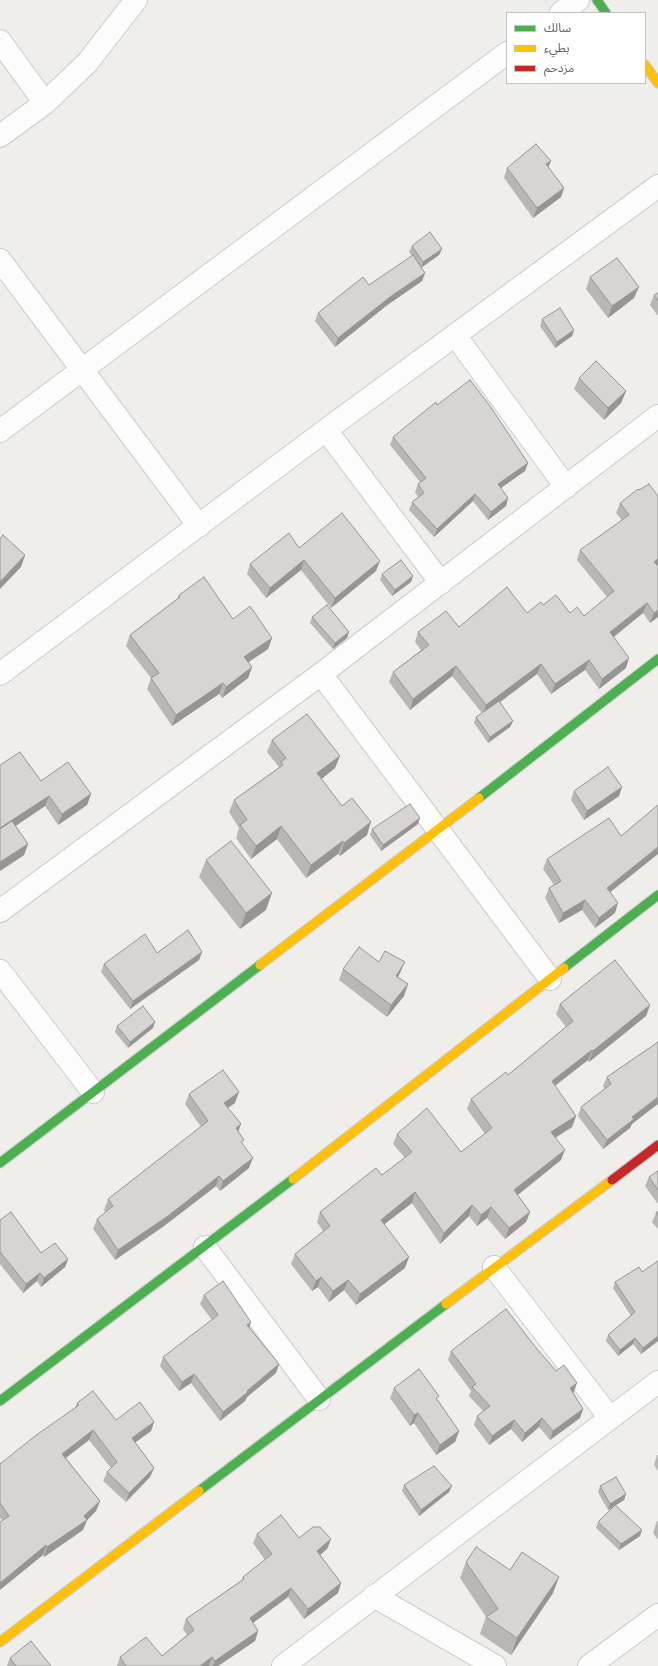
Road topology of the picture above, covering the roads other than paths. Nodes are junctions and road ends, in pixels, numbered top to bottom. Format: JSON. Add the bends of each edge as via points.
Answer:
{"nodes":[{"id":1,"x":136,"y":0,"type":"edge"},
{"id":2,"x":578,"y":0,"type":"edge"},
{"id":3,"x":597,"y":0,"type":"edge"},
{"id":4,"x":562,"y":12,"type":"edge"},
{"id":5,"x":605,"y":12,"type":"edge"},
{"id":6,"x":0,"y":41,"type":"edge"},
{"id":7,"x":506,"y":54,"type":"edge"},
{"id":8,"x":646,"y":66,"type":"edge"},
{"id":9,"x":658,"y":83,"type":"edge"},
{"id":10,"x":45,"y":103,"type":"junction"},
{"id":11,"x":0,"y":136,"type":"edge"},
{"id":12,"x":658,"y":186,"type":"edge"},
{"id":13,"x":0,"y":260,"type":"edge"},
{"id":14,"x":455,"y":335,"type":"junction"},
{"id":15,"x":82,"y":369,"type":"junction"},
{"id":16,"x":658,"y":416,"type":"edge"},
{"id":17,"x":326,"y":430,"type":"junction"},
{"id":18,"x":0,"y":431,"type":"edge"},
{"id":19,"x":566,"y":487,"type":"junction"},
{"id":20,"x":199,"y":526,"type":"junction"},
{"id":21,"x":441,"y":583,"type":"junction"},
{"id":22,"x":658,"y":659,"type":"edge"},
{"id":23,"x":0,"y":674,"type":"edge"},
{"id":24,"x":321,"y":674,"type":"junction"},
{"id":25,"x":438,"y":830,"type":"junction"},
{"id":26,"x":658,"y":895,"type":"edge"},
{"id":27,"x":0,"y":911,"type":"edge"},
{"id":28,"x":0,"y":971,"type":"edge"},
{"id":29,"x":550,"y":979,"type":"junction"},
{"id":30,"x":93,"y":1092,"type":"junction"},
{"id":31,"x":658,"y":1145,"type":"edge"},
{"id":32,"x":0,"y":1162,"type":"edge"},
{"id":33,"x":205,"y":1247,"type":"junction"},
{"id":34,"x":494,"y":1267,"type":"junction"},
{"id":35,"x":658,"y":1382,"type":"edge"},
{"id":36,"x":319,"y":1399,"type":"junction"},
{"id":37,"x":0,"y":1401,"type":"edge"},
{"id":38,"x":610,"y":1418,"type":"junction"},
{"id":39,"x":374,"y":1596,"type":"junction"},
{"id":40,"x":658,"y":1615,"type":"edge"},
{"id":41,"x":0,"y":1642,"type":"edge"},
{"id":42,"x":283,"y":1666,"type":"edge"},
{"id":43,"x":495,"y":1666,"type":"edge"},
{"id":44,"x":589,"y":1666,"type":"edge"}],
"edges":[{"from":1,"to":10,"type":"street","via":[[88,63]]},
{"from":2,"to":4,"type":"street"},
{"from":3,"to":5,"type":"street"},
{"from":6,"to":10,"type":"street"},
{"from":7,"to":15,"type":"street"},
{"from":8,"to":9,"type":"street"},
{"from":10,"to":11,"type":"street"},
{"from":12,"to":14,"type":"street"},
{"from":13,"to":15,"type":"street"},
{"from":14,"to":17,"type":"street"},
{"from":14,"to":19,"type":"street"},
{"from":15,"to":18,"type":"street"},
{"from":15,"to":20,"type":"street"},
{"from":16,"to":19,"type":"street"},
{"from":17,"to":20,"type":"street"},
{"from":17,"to":21,"type":"street"},
{"from":19,"to":21,"type":"street"},
{"from":20,"to":23,"type":"street"},
{"from":21,"to":24,"type":"street"},
{"from":22,"to":25,"type":"street"},
{"from":24,"to":25,"type":"street"},
{"from":24,"to":27,"type":"street"},
{"from":25,"to":29,"type":"street"},
{"from":25,"to":30,"type":"street"},
{"from":26,"to":29,"type":"street"},
{"from":28,"to":30,"type":"street"},
{"from":29,"to":33,"type":"street"},
{"from":30,"to":32,"type":"street"},
{"from":31,"to":34,"type":"street"},
{"from":33,"to":36,"type":"street"},
{"from":33,"to":37,"type":"street"},
{"from":34,"to":36,"type":"street"},
{"from":34,"to":38,"type":"street"},
{"from":35,"to":38,"type":"street"},
{"from":36,"to":41,"type":"street"},
{"from":38,"to":39,"type":"street"},
{"from":39,"to":42,"type":"street"},
{"from":39,"to":43,"type":"street"},
{"from":40,"to":44,"type":"street"}]}
